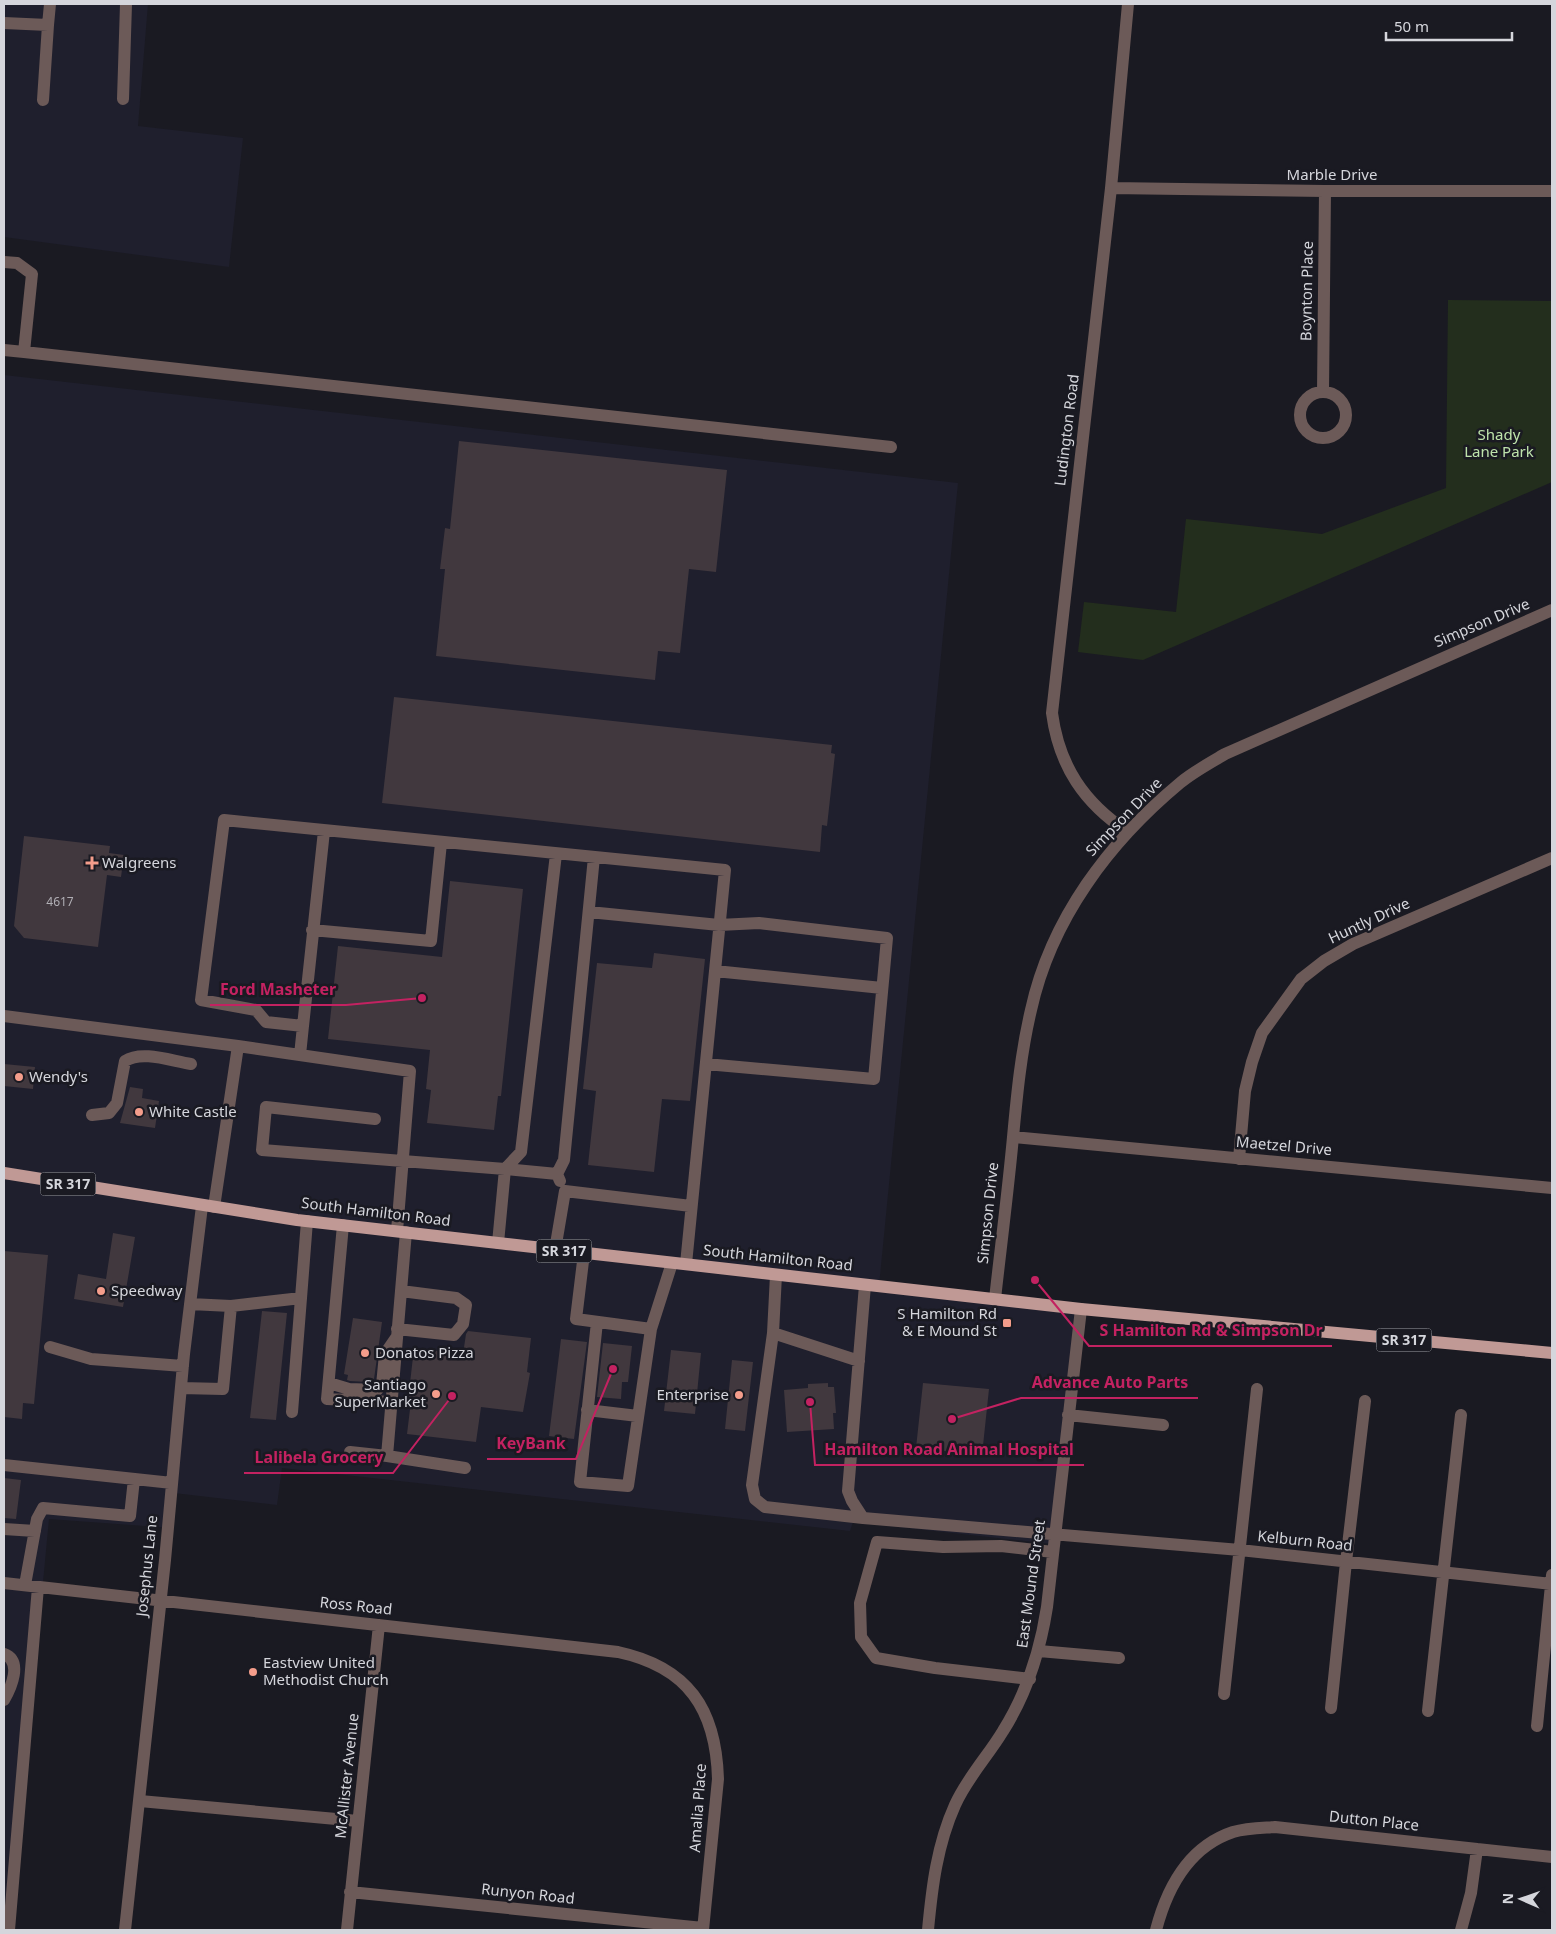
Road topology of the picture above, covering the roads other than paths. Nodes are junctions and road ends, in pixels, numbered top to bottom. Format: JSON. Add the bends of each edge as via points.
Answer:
{"nodes":[{"id":1,"x":50,"y":4,"type":"edge"},
{"id":2,"x":126,"y":4,"type":"edge"},
{"id":3,"x":1128,"y":4,"type":"edge"},
{"id":4,"x":4,"y":23,"type":"edge"},
{"id":5,"x":48,"y":25,"type":"junction"},
{"id":6,"x":123,"y":99,"type":"dead end"},
{"id":7,"x":43,"y":100,"type":"dead end"},
{"id":8,"x":1111,"y":188,"type":"junction"},
{"id":9,"x":1552,"y":190,"type":"edge"},
{"id":10,"x":1325,"y":191,"type":"junction"},
{"id":11,"x":4,"y":262,"type":"edge"},
{"id":12,"x":4,"y":350,"type":"edge"},
{"id":13,"x":24,"y":352,"type":"junction"},
{"id":14,"x":1323,"y":392,"type":"dead end"},
{"id":15,"x":891,"y":447,"type":"dead end"},
{"id":16,"x":1552,"y":610,"type":"edge"},
{"id":17,"x":324,"y":831,"type":"junction"},
{"id":18,"x":1128,"y":832,"type":"junction"},
{"id":19,"x":441,"y":842,"type":"junction"},
{"id":20,"x":556,"y":854,"type":"junction"},
{"id":21,"x":594,"y":857,"type":"junction"},
{"id":22,"x":1552,"y":858,"type":"edge"},
{"id":23,"x":589,"y":912,"type":"junction"},
{"id":24,"x":719,"y":925,"type":"junction"},
{"id":25,"x":312,"y":930,"type":"junction"},
{"id":26,"x":715,"y":972,"type":"junction"},
{"id":27,"x":882,"y":988,"type":"junction"},
{"id":28,"x":4,"y":1016,"type":"edge"},
{"id":29,"x":303,"y":1026,"type":"junction"},
{"id":30,"x":238,"y":1046,"type":"junction"},
{"id":31,"x":300,"y":1055,"type":"junction"},
{"id":32,"x":191,"y":1064,"type":"dead end"},
{"id":33,"x":706,"y":1064,"type":"junction"},
{"id":34,"x":92,"y":1115,"type":"dead end"},
{"id":35,"x":375,"y":1119,"type":"dead end"},
{"id":36,"x":1013,"y":1137,"type":"junction"},
{"id":37,"x":1239,"y":1159,"type":"junction"},
{"id":38,"x":402,"y":1162,"type":"junction"},
{"id":39,"x":505,"y":1169,"type":"junction"},
{"id":40,"x":4,"y":1173,"type":"edge"},
{"id":41,"x":557,"y":1174,"type":"junction"},
{"id":42,"x":1552,"y":1188,"type":"edge"},
{"id":43,"x":565,"y":1192,"type":"junction"},
{"id":44,"x":691,"y":1206,"type":"junction"},
{"id":45,"x":208,"y":1207,"type":"junction"},
{"id":46,"x":307,"y":1221,"type":"junction"},
{"id":47,"x":343,"y":1225,"type":"junction"},
{"id":48,"x":401,"y":1232,"type":"junction"},
{"id":49,"x":498,"y":1243,"type":"junction"},
{"id":50,"x":555,"y":1250,"type":"junction"},
{"id":51,"x":584,"y":1253,"type":"junction"},
{"id":52,"x":672,"y":1263,"type":"junction"},
{"id":53,"x":686,"y":1264,"type":"junction"},
{"id":54,"x":776,"y":1275,"type":"junction"},
{"id":55,"x":865,"y":1285,"type":"junction"},
{"id":56,"x":401,"y":1291,"type":"junction"},
{"id":57,"x":300,"y":1298,"type":"junction"},
{"id":58,"x":995,"y":1299,"type":"junction"},
{"id":59,"x":190,"y":1304,"type":"junction"},
{"id":60,"x":231,"y":1306,"type":"junction"},
{"id":61,"x":1081,"y":1309,"type":"junction"},
{"id":62,"x":597,"y":1322,"type":"junction"},
{"id":63,"x":651,"y":1329,"type":"junction"},
{"id":64,"x":397,"y":1333,"type":"junction"},
{"id":65,"x":773,"y":1333,"type":"junction"},
{"id":66,"x":50,"y":1347,"type":"dead end"},
{"id":67,"x":1552,"y":1353,"type":"edge"},
{"id":68,"x":859,"y":1361,"type":"junction"},
{"id":69,"x":183,"y":1366,"type":"junction"},
{"id":70,"x":329,"y":1383,"type":"junction"},
{"id":71,"x":181,"y":1388,"type":"junction"},
{"id":72,"x":1257,"y":1389,"type":"dead end"},
{"id":73,"x":1366,"y":1401,"type":"dead end"},
{"id":74,"x":391,"y":1402,"type":"junction"},
{"id":75,"x":587,"y":1410,"type":"junction"},
{"id":76,"x":292,"y":1412,"type":"dead end"},
{"id":77,"x":1068,"y":1415,"type":"junction"},
{"id":78,"x":1461,"y":1415,"type":"dead end"},
{"id":79,"x":638,"y":1416,"type":"junction"},
{"id":80,"x":1163,"y":1425,"type":"dead end"},
{"id":81,"x":350,"y":1452,"type":"dead end"},
{"id":82,"x":386,"y":1456,"type":"junction"},
{"id":83,"x":4,"y":1465,"type":"edge"},
{"id":84,"x":465,"y":1468,"type":"dead end"},
{"id":85,"x":134,"y":1478,"type":"junction"},
{"id":86,"x":172,"y":1483,"type":"junction"},
{"id":87,"x":863,"y":1518,"type":"junction"},
{"id":88,"x":4,"y":1528,"type":"edge"},
{"id":89,"x":35,"y":1531,"type":"junction"},
{"id":90,"x":1055,"y":1533,"type":"junction"},
{"id":91,"x":1240,"y":1550,"type":"junction"},
{"id":92,"x":1053,"y":1552,"type":"junction"},
{"id":93,"x":1346,"y":1562,"type":"junction"},
{"id":94,"x":1442,"y":1572,"type":"junction"},
{"id":95,"x":1552,"y":1581,"type":"edge"},
{"id":96,"x":4,"y":1583,"type":"edge"},
{"id":97,"x":32,"y":1586,"type":"junction"},
{"id":98,"x":160,"y":1600,"type":"junction"},
{"id":99,"x":380,"y":1625,"type":"junction"},
{"id":100,"x":1039,"y":1651,"type":"junction"},
{"id":101,"x":4,"y":1654,"type":"edge"},
{"id":102,"x":1119,"y":1658,"type":"dead end"},
{"id":103,"x":1030,"y":1678,"type":"junction"},
{"id":104,"x":693,"y":1693,"type":"joint"},
{"id":105,"x":1224,"y":1694,"type":"dead end"},
{"id":106,"x":4,"y":1700,"type":"edge"},
{"id":107,"x":1331,"y":1708,"type":"dead end"},
{"id":108,"x":1428,"y":1711,"type":"dead end"},
{"id":109,"x":1537,"y":1726,"type":"dead end"},
{"id":110,"x":140,"y":1801,"type":"junction"},
{"id":111,"x":358,"y":1821,"type":"junction"},
{"id":112,"x":1477,"y":1849,"type":"junction"},
{"id":113,"x":1552,"y":1857,"type":"edge"},
{"id":114,"x":350,"y":1892,"type":"junction"},
{"id":115,"x":703,"y":1929,"type":"edge"},
{"id":116,"x":9,"y":1930,"type":"edge"},
{"id":117,"x":125,"y":1930,"type":"edge"},
{"id":118,"x":347,"y":1930,"type":"edge"},
{"id":119,"x":928,"y":1930,"type":"edge"},
{"id":120,"x":1156,"y":1930,"type":"edge"},
{"id":121,"x":1461,"y":1930,"type":"edge"}],
"edges":[{"from":1,"to":5,"type":"street"},
{"from":2,"to":6,"type":"street"},
{"from":3,"to":8,"type":"street","name":"Ludington Road"},
{"from":4,"to":5,"type":"street"},
{"from":5,"to":7,"type":"street"},
{"from":8,"to":10,"type":"street","name":"Marble Drive"},
{"from":8,"to":18,"type":"street","name":"Ludington Road","via":[[1052,712],[1060,751],[1087,798]]},
{"from":9,"to":10,"type":"street","name":"Marble Drive"},
{"from":10,"to":14,"type":"street","name":"Boynton Place"},
{"from":11,"to":13,"type":"street","via":[[17,263],[32,274]]},
{"from":12,"to":13,"type":"street"},
{"from":13,"to":15,"type":"street"},
{"from":16,"to":18,"type":"street","name":"Simpson Drive","via":[[1225,754],[1181,782]]},
{"from":17,"to":19,"type":"street"},
{"from":17,"to":25,"type":"street"},
{"from":17,"to":29,"type":"street","via":[[224,820],[201,1000],[256,1010],[266,1022]]},
{"from":18,"to":36,"type":"street","name":"Simpson Drive","via":[[1097,867],[1072,906],[1048,957],[1029,1017],[1018,1078]]},
{"from":19,"to":20,"type":"street"},
{"from":19,"to":25,"type":"street","via":[[431,941]]},
{"from":20,"to":21,"type":"street"},
{"from":20,"to":39,"type":"street","via":[[521,1152]]},
{"from":21,"to":23,"type":"street"},
{"from":21,"to":24,"type":"street","via":[[725,870]]},
{"from":22,"to":37,"type":"street","name":"Huntly Drive","via":[[1353,944],[1301,979],[1262,1033],[1252,1062]]},
{"from":23,"to":24,"type":"street"},
{"from":23,"to":41,"type":"street","via":[[564,1160]]},
{"from":24,"to":26,"type":"street"},
{"from":24,"to":27,"type":"street","via":[[759,923],[887,938]]},
{"from":25,"to":29,"type":"street"},
{"from":26,"to":27,"type":"street"},
{"from":26,"to":33,"type":"street"},
{"from":27,"to":33,"type":"street","via":[[874,1079]]},
{"from":28,"to":30,"type":"street"},
{"from":29,"to":31,"type":"street"},
{"from":30,"to":31,"type":"street"},
{"from":30,"to":45,"type":"street","name":"Josephus Lane"},
{"from":31,"to":38,"type":"street","via":[[410,1071]]},
{"from":32,"to":34,"type":"street","via":[[139,1056],[124,1061],[117,1103],[109,1113]]},
{"from":33,"to":44,"type":"street"},
{"from":35,"to":38,"type":"street","via":[[266,1107],[262,1150]]},
{"from":36,"to":37,"type":"street","name":"Maetzel Drive"},
{"from":36,"to":58,"type":"street","name":"Simpson Drive"},
{"from":37,"to":42,"type":"street","name":"Maetzel Drive"},
{"from":38,"to":39,"type":"street"},
{"from":38,"to":48,"type":"street"},
{"from":39,"to":41,"type":"street"},
{"from":39,"to":49,"type":"street"},
{"from":40,"to":45,"type":"main road","name":"South Hamilton Road","number":"SR 317"},
{"from":41,"to":43,"type":"street"},
{"from":43,"to":44,"type":"street"},
{"from":43,"to":50,"type":"street"},
{"from":44,"to":53,"type":"street"},
{"from":45,"to":46,"type":"main road","name":"South Hamilton Road","number":"SR 317"},
{"from":45,"to":59,"type":"street","name":"Josephus Lane"},
{"from":46,"to":47,"type":"main road","name":"South Hamilton Road","number":"SR 317"},
{"from":46,"to":57,"type":"street"},
{"from":47,"to":48,"type":"main road","name":"South Hamilton Road","number":"SR 317"},
{"from":47,"to":70,"type":"street"},
{"from":48,"to":49,"type":"main road","name":"South Hamilton Road","number":"SR 317"},
{"from":48,"to":56,"type":"street"},
{"from":49,"to":50,"type":"main road","name":"South Hamilton Road","number":"SR 317"},
{"from":50,"to":51,"type":"main road","name":"South Hamilton Road","number":"SR 317"},
{"from":51,"to":52,"type":"main road","name":"South Hamilton Road","number":"SR 317"},
{"from":51,"to":62,"type":"street","via":[[576,1319]]},
{"from":52,"to":53,"type":"main road","name":"South Hamilton Road","number":"SR 317"},
{"from":52,"to":63,"type":"street"},
{"from":53,"to":54,"type":"main road","name":"South Hamilton Road","number":"SR 317"},
{"from":54,"to":55,"type":"main road","name":"South Hamilton Road","number":"SR 317"},
{"from":54,"to":65,"type":"street","name":"Kelburn Road"},
{"from":55,"to":58,"type":"main road","name":"South Hamilton Road","number":"SR 317"},
{"from":55,"to":68,"type":"street"},
{"from":56,"to":64,"type":"street"},
{"from":56,"to":64,"type":"street","via":[[456,1298],[466,1305],[463,1324],[454,1335]]},
{"from":57,"to":60,"type":"street"},
{"from":57,"to":76,"type":"street"},
{"from":58,"to":61,"type":"main road","name":"South Hamilton Road","number":"SR 317"},
{"from":59,"to":60,"type":"street"},
{"from":59,"to":69,"type":"street","name":"Josephus Lane"},
{"from":60,"to":71,"type":"street","via":[[223,1389]]},
{"from":61,"to":67,"type":"main road","name":"South Hamilton Road","number":"SR 317"},
{"from":61,"to":77,"type":"street","name":"East Mound Street"},
{"from":62,"to":63,"type":"street"},
{"from":62,"to":75,"type":"street"},
{"from":63,"to":79,"type":"street"},
{"from":64,"to":70,"type":"street","via":[[385,1354],[382,1385],[377,1390],[350,1389]]},
{"from":64,"to":74,"type":"street"},
{"from":65,"to":68,"type":"street"},
{"from":65,"to":87,"type":"street","name":"Kelburn Road","via":[[752,1485],[755,1499],[765,1507]]},
{"from":66,"to":69,"type":"street","via":[[91,1358]]},
{"from":68,"to":87,"type":"street","via":[[848,1491]]},
{"from":69,"to":71,"type":"street","name":"Josephus Lane"},
{"from":70,"to":74,"type":"street","via":[[328,1399]]},
{"from":71,"to":86,"type":"street","name":"Josephus Lane"},
{"from":72,"to":91,"type":"street"},
{"from":73,"to":93,"type":"street"},
{"from":74,"to":82,"type":"street"},
{"from":75,"to":79,"type":"street"},
{"from":75,"to":79,"type":"street","via":[[580,1482],[628,1486]]},
{"from":77,"to":80,"type":"street"},
{"from":77,"to":90,"type":"street","name":"East Mound Street"},
{"from":78,"to":94,"type":"street"},
{"from":81,"to":82,"type":"street"},
{"from":82,"to":84,"type":"street"},
{"from":83,"to":85,"type":"street"},
{"from":85,"to":86,"type":"street"},
{"from":85,"to":89,"type":"street","via":[[130,1516],[42,1508]]},
{"from":86,"to":98,"type":"street","name":"Josephus Lane"},
{"from":87,"to":90,"type":"street","name":"Kelburn Road"},
{"from":88,"to":89,"type":"street"},
{"from":89,"to":97,"type":"street"},
{"from":90,"to":91,"type":"street","name":"Kelburn Road"},
{"from":90,"to":92,"type":"street","name":"East Mound Street"},
{"from":91,"to":93,"type":"street","name":"Kelburn Road"},
{"from":91,"to":105,"type":"street"},
{"from":92,"to":100,"type":"street","name":"East Mound Street"},
{"from":92,"to":103,"type":"street","via":[[1001,1546],[943,1547],[876,1542],[860,1603],[861,1637],[876,1658]]},
{"from":93,"to":94,"type":"street","name":"Kelburn Road"},
{"from":93,"to":107,"type":"street"},
{"from":94,"to":95,"type":"street","name":"Kelburn Road"},
{"from":94,"to":108,"type":"street"},
{"from":95,"to":109,"type":"street"},
{"from":96,"to":97,"type":"street","name":"Ross Road"},
{"from":97,"to":98,"type":"street","name":"Ross Road"},
{"from":97,"to":116,"type":"street"},
{"from":98,"to":99,"type":"street","name":"Ross Road"},
{"from":98,"to":110,"type":"street","name":"Josephus Lane"},
{"from":99,"to":104,"type":"street","name":"Ross Road","via":[[625,1654],[659,1665]]},
{"from":99,"to":111,"type":"street","name":"McAllister Avenue"},
{"from":100,"to":102,"type":"street"},
{"from":100,"to":103,"type":"street","name":"East Mound Street"},
{"from":101,"to":106,"type":"street","via":[[14,1665],[13,1678]]},
{"from":103,"to":119,"type":"street","name":"East Mound Street","via":[[1003,1732],[956,1803],[940,1848]]},
{"from":104,"to":115,"type":"street","name":"Amalia Place","via":[[714,1734],[718,1756]]},
{"from":110,"to":111,"type":"street"},
{"from":110,"to":117,"type":"street","name":"Josephus Lane"},
{"from":111,"to":114,"type":"street","name":"McAllister Avenue"},
{"from":112,"to":113,"type":"street","name":"Dutton Place"},
{"from":112,"to":120,"type":"street","name":"Dutton Place","via":[[1275,1826],[1234,1832],[1215,1840],[1182,1870],[1170,1888]]},
{"from":112,"to":121,"type":"street","via":[[1471,1893]]},
{"from":114,"to":115,"type":"street","name":"Runyon Road"},
{"from":114,"to":118,"type":"street","name":"McAllister Avenue"}]}
